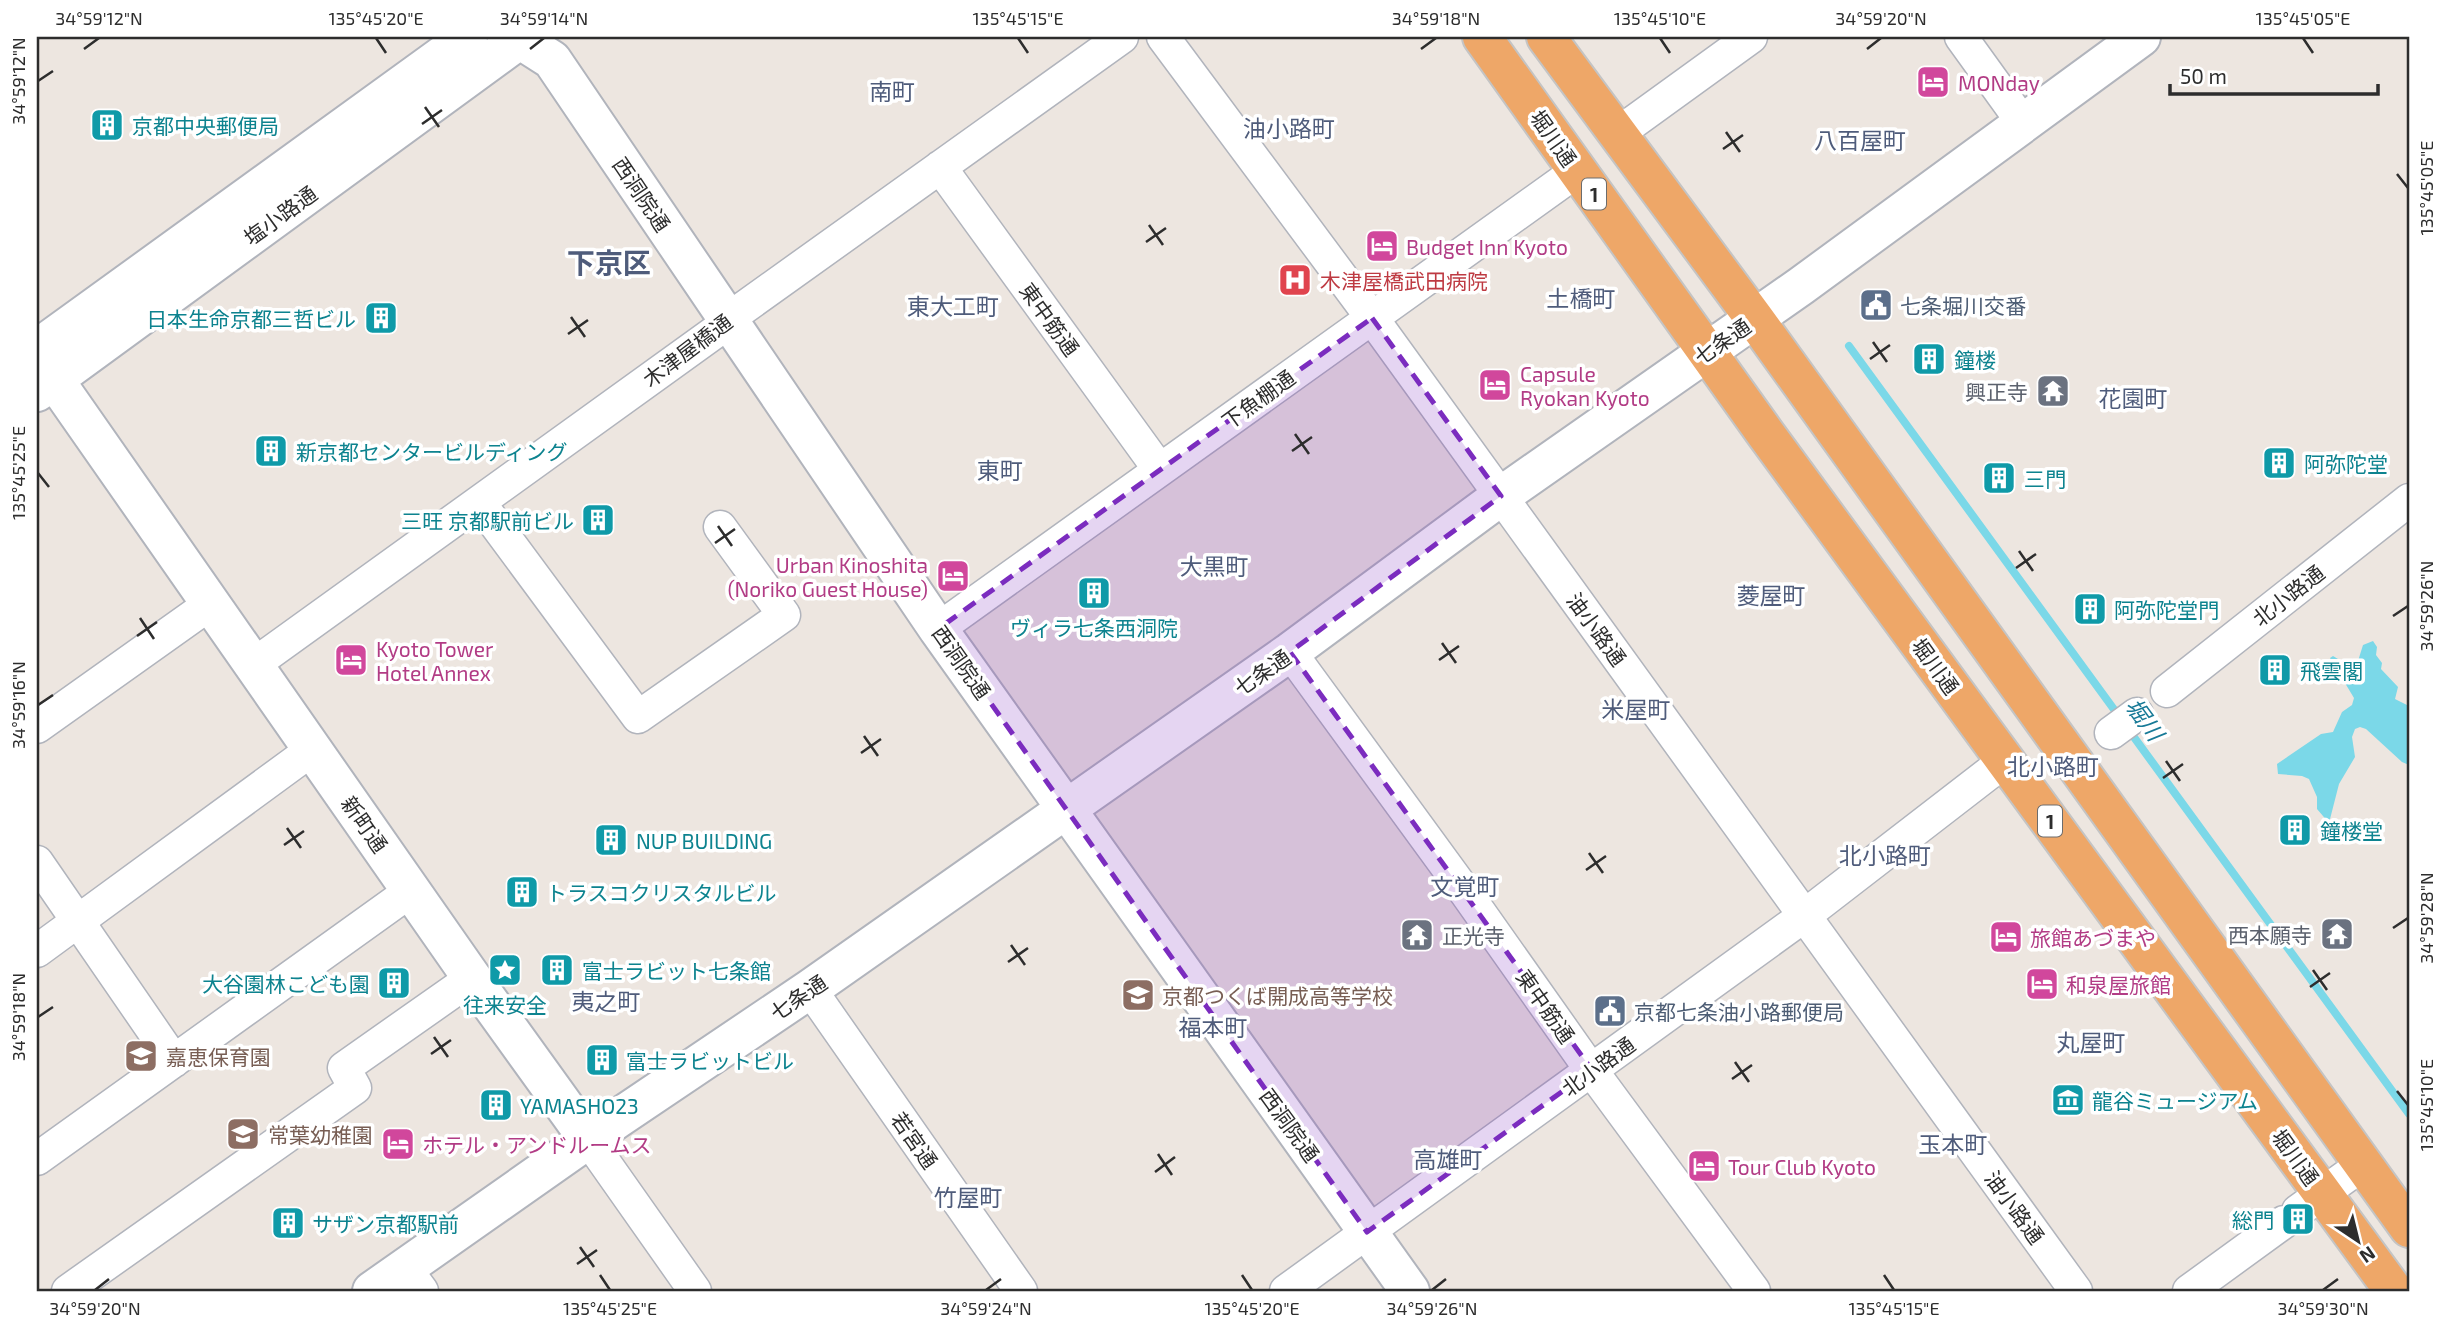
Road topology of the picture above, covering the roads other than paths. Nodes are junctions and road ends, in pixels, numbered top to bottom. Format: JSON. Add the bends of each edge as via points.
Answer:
{"nodes":[{"id":1,"x":468,"y":37,"type":"edge"},
{"id":2,"x":1122,"y":37,"type":"edge"},
{"id":3,"x":1163,"y":37,"type":"edge"},
{"id":4,"x":1482,"y":37,"type":"edge"},
{"id":5,"x":1546,"y":37,"type":"edge"},
{"id":6,"x":1751,"y":37,"type":"edge"},
{"id":7,"x":1961,"y":37,"type":"edge"},
{"id":8,"x":2141,"y":37,"type":"edge"},
{"id":9,"x":520,"y":38,"type":"edge"},
{"id":10,"x":2023,"y":123,"type":"junction"},
{"id":11,"x":1617,"y":134,"type":"junction"},
{"id":12,"x":940,"y":167,"type":"junction"},
{"id":13,"x":1577,"y":171,"type":"junction"},
{"id":14,"x":1372,"y":318,"type":"junction"},
{"id":15,"x":1754,"y":318,"type":"junction"},
{"id":16,"x":727,"y":320,"type":"junction"},
{"id":17,"x":1707,"y":351,"type":"junction"},
{"id":18,"x":41,"y":369,"type":"edge"},
{"id":19,"x":1160,"y":469,"type":"junction"},
{"id":20,"x":1501,"y":496,"type":"junction"},
{"id":21,"x":2409,"y":500,"type":"edge"},
{"id":22,"x":479,"y":502,"type":"junction"},
{"id":23,"x":720,"y":527,"type":"dead end"},
{"id":24,"x":210,"y":604,"type":"junction"},
{"id":25,"x":938,"y":629,"type":"junction"},
{"id":26,"x":1290,"y":652,"type":"junction"},
{"id":27,"x":253,"y":665,"type":"junction"},
{"id":28,"x":2167,"y":691,"type":"dead end"},
{"id":29,"x":2137,"y":714,"type":"dead end"},
{"id":30,"x":37,"y":727,"type":"edge"},
{"id":31,"x":2111,"y":733,"type":"dead end"},
{"id":32,"x":313,"y":749,"type":"junction"},
{"id":33,"x":2006,"y":760,"type":"junction"},
{"id":34,"x":1065,"y":810,"type":"junction"},
{"id":35,"x":37,"y":862,"type":"edge"},
{"id":36,"x":412,"y":890,"type":"junction"},
{"id":37,"x":1804,"y":916,"type":"junction"},
{"id":38,"x":78,"y":922,"type":"junction"},
{"id":39,"x":37,"y":951,"type":"edge"},
{"id":40,"x":472,"y":978,"type":"junction"},
{"id":41,"x":810,"y":989,"type":"junction"},
{"id":42,"x":174,"y":1061,"type":"junction"},
{"id":43,"x":1592,"y":1070,"type":"junction"},
{"id":44,"x":589,"y":1139,"type":"junction"},
{"id":45,"x":37,"y":1159,"type":"edge"},
{"id":46,"x":2362,"y":1165,"type":"junction"},
{"id":47,"x":2302,"y":1209,"type":"junction"},
{"id":48,"x":2409,"y":1228,"type":"edge"},
{"id":49,"x":1367,"y":1232,"type":"junction"},
{"id":50,"x":414,"y":1279,"type":"edge"},
{"id":51,"x":68,"y":1291,"type":"edge"},
{"id":52,"x":372,"y":1291,"type":"edge"},
{"id":53,"x":695,"y":1291,"type":"edge"},
{"id":54,"x":1021,"y":1291,"type":"edge"},
{"id":55,"x":1286,"y":1291,"type":"edge"},
{"id":56,"x":1410,"y":1291,"type":"edge"},
{"id":57,"x":1754,"y":1291,"type":"edge"},
{"id":58,"x":2076,"y":1291,"type":"edge"},
{"id":59,"x":2189,"y":1291,"type":"edge"},
{"id":60,"x":2394,"y":1291,"type":"edge"}],
"edges":[{"from":1,"to":18,"type":"street","name":"塩小路通"},
{"from":2,"to":12,"type":"street","name":"木津屋橋通"},
{"from":3,"to":14,"type":"street","name":"油小路通"},
{"from":4,"to":13,"type":"highway","name":"堀川通","number":"1"},
{"from":5,"to":11,"type":"highway"},
{"from":6,"to":11,"type":"street"},
{"from":7,"to":10,"type":"street"},
{"from":8,"to":10,"type":"street","name":"七条通"},
{"from":9,"to":16,"type":"street","name":"西洞院通","via":[[552,60]]},
{"from":9,"to":18,"type":"street","name":"塩小路通"},
{"from":10,"to":15,"type":"street","name":"七条通"},
{"from":11,"to":15,"type":"highway"},
{"from":12,"to":16,"type":"street","name":"木津屋橋通"},
{"from":12,"to":19,"type":"street","name":"東中筋通"},
{"from":13,"to":14,"type":"street","name":"下魚棚通"},
{"from":13,"to":17,"type":"highway","name":"堀川通","number":"1"},
{"from":14,"to":19,"type":"street","name":"下魚棚通"},
{"from":14,"to":20,"type":"street","name":"油小路通"},
{"from":15,"to":17,"type":"street","name":"七条通"},
{"from":15,"to":46,"type":"highway"},
{"from":16,"to":22,"type":"street","name":"木津屋橋通"},
{"from":16,"to":25,"type":"street","name":"西洞院通"},
{"from":17,"to":20,"type":"street","name":"七条通"},
{"from":17,"to":33,"type":"highway","name":"堀川通","number":"1"},
{"from":18,"to":24,"type":"street","name":"新町通"},
{"from":19,"to":25,"type":"street","name":"下魚棚通"},
{"from":20,"to":26,"type":"street","name":"七条通"},
{"from":20,"to":37,"type":"street","name":"油小路通"},
{"from":21,"to":28,"type":"street","name":"北小路通"},
{"from":22,"to":23,"type":"street","via":[[638,717],[784,615]]},
{"from":22,"to":27,"type":"street","name":"木津屋橋通"},
{"from":24,"to":27,"type":"street","name":"新町通"},
{"from":24,"to":30,"type":"street"},
{"from":25,"to":34,"type":"street","name":"西洞院通"},
{"from":26,"to":34,"type":"street","name":"七条通"},
{"from":26,"to":43,"type":"street","name":"東中筋通"},
{"from":27,"to":32,"type":"street","name":"新町通"},
{"from":29,"to":31,"type":"street"},
{"from":32,"to":36,"type":"street","name":"新町通"},
{"from":32,"to":38,"type":"street"},
{"from":33,"to":37,"type":"street","name":"北小路通"},
{"from":33,"to":47,"type":"highway","name":"堀川通","number":"1"},
{"from":34,"to":41,"type":"street","name":"七条通"},
{"from":34,"to":49,"type":"street","name":"西洞院通"},
{"from":35,"to":38,"type":"street"},
{"from":36,"to":40,"type":"street","name":"新町通"},
{"from":36,"to":42,"type":"street"},
{"from":37,"to":43,"type":"street","name":"北小路通"},
{"from":37,"to":58,"type":"street","name":"油小路通"},
{"from":38,"to":39,"type":"street"},
{"from":38,"to":42,"type":"street"},
{"from":40,"to":44,"type":"street","name":"新町通"},
{"from":40,"to":51,"type":"street","via":[[344,1068],[355,1088]]},
{"from":41,"to":44,"type":"street","name":"七条通"},
{"from":41,"to":54,"type":"street","name":"若宮通"},
{"from":42,"to":45,"type":"street"},
{"from":43,"to":49,"type":"street","name":"北小路通"},
{"from":43,"to":57,"type":"street","name":"東中筋通"},
{"from":44,"to":50,"type":"street","name":"七条通"},
{"from":44,"to":53,"type":"street","name":"新町通"},
{"from":46,"to":47,"type":"street"},
{"from":46,"to":48,"type":"highway"},
{"from":47,"to":59,"type":"street"},
{"from":47,"to":60,"type":"highway","name":"堀川通","number":"1"},
{"from":49,"to":55,"type":"street","name":"北小路通"},
{"from":49,"to":56,"type":"street","name":"西洞院通"},
{"from":50,"to":52,"type":"street","name":"七条通"}]}
